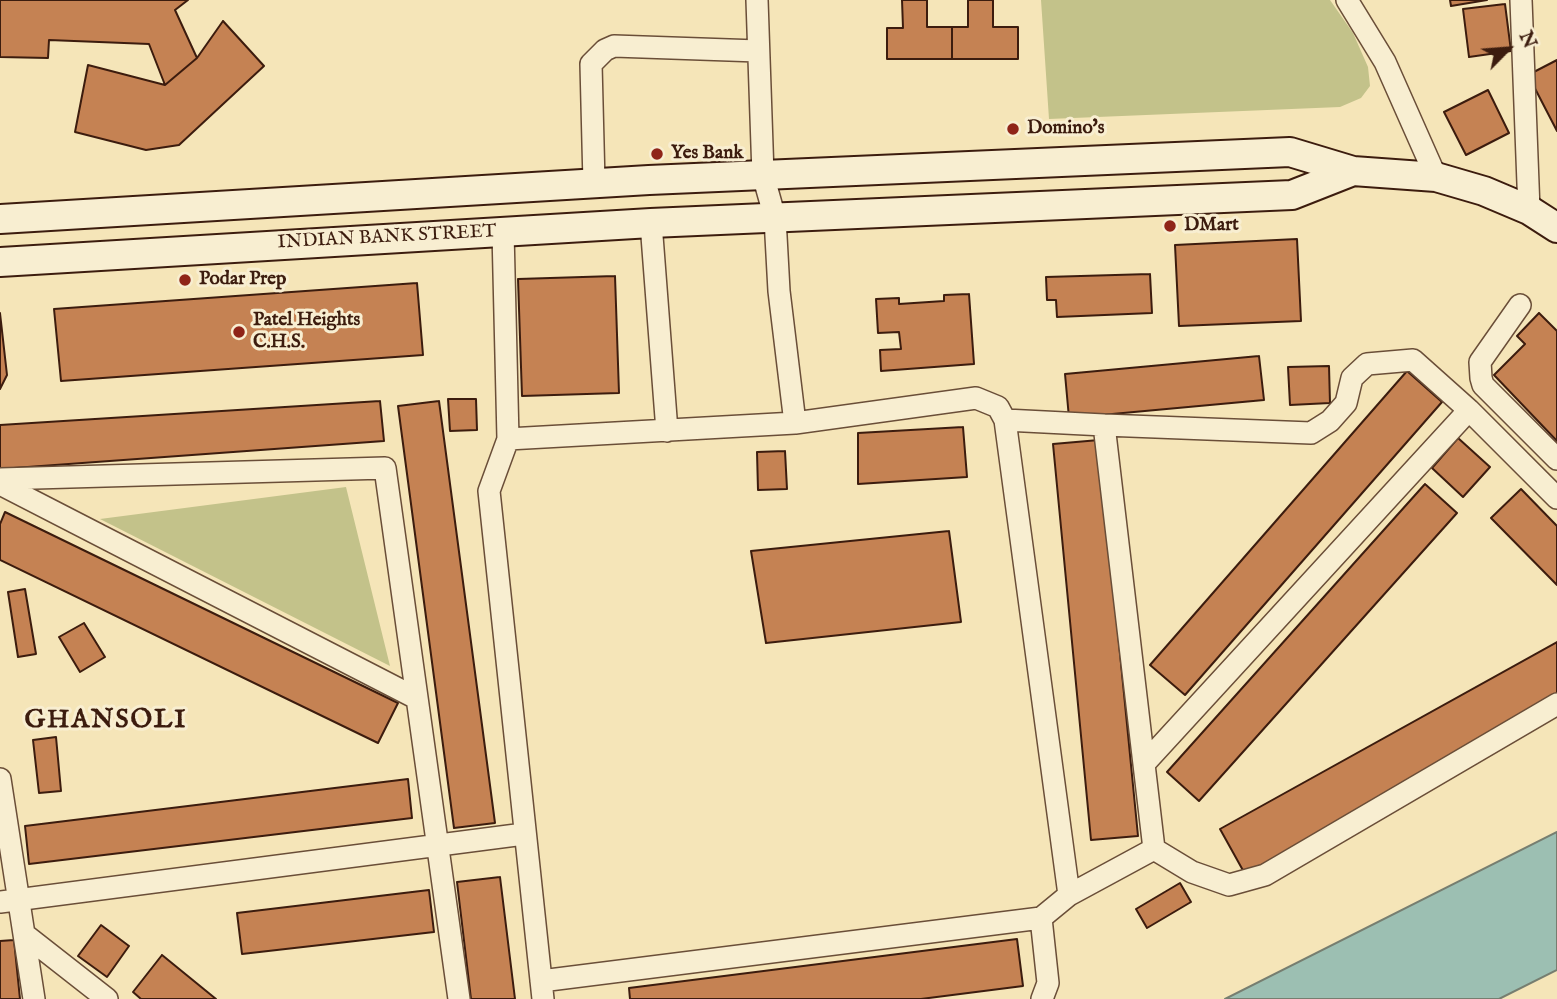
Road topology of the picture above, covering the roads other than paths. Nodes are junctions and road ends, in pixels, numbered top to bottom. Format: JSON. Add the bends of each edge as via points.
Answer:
{"nodes":[{"id":1,"x":757,"y":0,"type":"edge"},
{"id":2,"x":1347,"y":0,"type":"edge"},
{"id":3,"x":1521,"y":0,"type":"edge"},
{"id":4,"x":758,"y":51,"type":"junction"},
{"id":5,"x":1353,"y":171,"type":"junction"},
{"id":6,"x":762,"y":175,"type":"junction"},
{"id":7,"x":1436,"y":177,"type":"junction"},
{"id":8,"x":594,"y":183,"type":"junction"},
{"id":9,"x":1530,"y":210,"type":"junction"},
{"id":10,"x":775,"y":218,"type":"junction"},
{"id":11,"x":0,"y":219,"type":"edge"},
{"id":12,"x":651,"y":223,"type":"junction"},
{"id":13,"x":1557,"y":228,"type":"edge"},
{"id":14,"x":503,"y":232,"type":"junction"},
{"id":15,"x":0,"y":262,"type":"edge"},
{"id":16,"x":1520,"y":306,"type":"dead end"},
{"id":17,"x":1469,"y":410,"type":"junction"},
{"id":18,"x":1004,"y":420,"type":"junction"},
{"id":19,"x":794,"y":423,"type":"junction"},
{"id":20,"x":1104,"y":425,"type":"junction"},
{"id":21,"x":667,"y":430,"type":"junction"},
{"id":22,"x":508,"y":439,"type":"junction"},
{"id":23,"x":1557,"y":459,"type":"edge"},
{"id":24,"x":0,"y":481,"type":"edge"},
{"id":25,"x":1557,"y":498,"type":"edge"},
{"id":26,"x":416,"y":698,"type":"junction"},
{"id":27,"x":1557,"y":704,"type":"edge"},
{"id":28,"x":1144,"y":765,"type":"junction"},
{"id":29,"x":0,"y":779,"type":"edge"},
{"id":30,"x":524,"y":834,"type":"junction"},
{"id":31,"x":437,"y":845,"type":"junction"},
{"id":32,"x":1154,"y":849,"type":"junction"},
{"id":33,"x":1069,"y":895,"type":"junction"},
{"id":34,"x":9,"y":901,"type":"edge"},
{"id":35,"x":1041,"y":918,"type":"junction"},
{"id":36,"x":24,"y":934,"type":"junction"},
{"id":37,"x":542,"y":990,"type":"edge"},
{"id":38,"x":33,"y":999,"type":"edge"},
{"id":39,"x":107,"y":999,"type":"edge"},
{"id":40,"x":459,"y":999,"type":"edge"},
{"id":41,"x":1041,"y":999,"type":"edge"}],
"edges":[{"from":1,"to":4,"type":"street"},
{"from":2,"to":7,"type":"street","via":[[1385,62]]},
{"from":3,"to":9,"type":"street"},
{"from":4,"to":6,"type":"street"},
{"from":4,"to":8,"type":"street","via":[[614,46],[605,50],[592,64]]},
{"from":5,"to":6,"type":"street","via":[[1290,152]]},
{"from":5,"to":7,"type":"street"},
{"from":5,"to":10,"type":"street","name":"INDIAN BANK STREET","via":[[1292,195]]},
{"from":6,"to":8,"type":"street"},
{"from":6,"to":10,"type":"street"},
{"from":7,"to":9,"type":"street"},
{"from":8,"to":11,"type":"street"},
{"from":9,"to":13,"type":"street"},
{"from":10,"to":12,"type":"street","name":"INDIAN BANK STREET"},
{"from":10,"to":19,"type":"street"},
{"from":12,"to":14,"type":"street","name":"INDIAN BANK STREET"},
{"from":12,"to":21,"type":"street"},
{"from":14,"to":15,"type":"street","name":"INDIAN BANK STREET"},
{"from":14,"to":22,"type":"street"},
{"from":16,"to":23,"type":"street","via":[[1480,362],[1481,379]]},
{"from":17,"to":20,"type":"street","via":[[1413,360],[1384,360],[1367,364],[1352,377],[1346,403],[1311,433]]},
{"from":17,"to":25,"type":"street"},
{"from":17,"to":28,"type":"street"},
{"from":18,"to":19,"type":"street","via":[[998,407],[976,398]]},
{"from":18,"to":20,"type":"street"},
{"from":18,"to":33,"type":"street"},
{"from":19,"to":21,"type":"street"},
{"from":20,"to":28,"type":"street"},
{"from":21,"to":22,"type":"street"},
{"from":22,"to":30,"type":"street","via":[[489,491]]},
{"from":24,"to":26,"type":"street"},
{"from":24,"to":26,"type":"street","via":[[385,468]]},
{"from":26,"to":31,"type":"street"},
{"from":27,"to":32,"type":"street","via":[[1265,874],[1229,885],[1192,872]]},
{"from":28,"to":32,"type":"street"},
{"from":29,"to":34,"type":"street"},
{"from":30,"to":31,"type":"street"},
{"from":30,"to":37,"type":"street"},
{"from":31,"to":34,"type":"street"},
{"from":31,"to":40,"type":"street"},
{"from":32,"to":33,"type":"street"},
{"from":33,"to":35,"type":"street"},
{"from":34,"to":36,"type":"street"},
{"from":35,"to":37,"type":"street"},
{"from":35,"to":41,"type":"street","via":[[1048,983]]},
{"from":36,"to":38,"type":"street"},
{"from":36,"to":39,"type":"street"}]}
